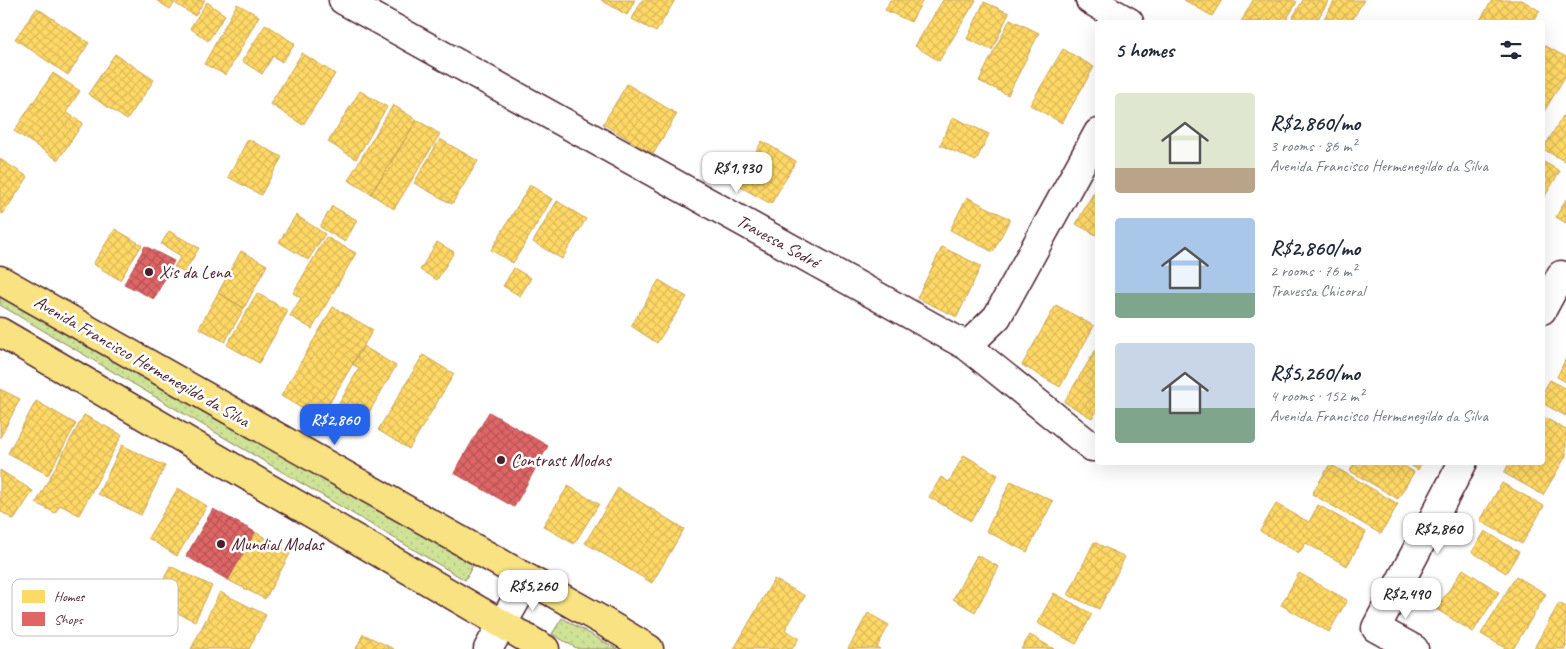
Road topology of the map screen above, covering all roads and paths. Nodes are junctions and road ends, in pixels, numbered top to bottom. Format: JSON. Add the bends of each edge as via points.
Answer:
{"nodes":[{"id":1,"x":343,"y":0,"type":"edge"},
{"id":2,"x":1090,"y":0,"type":"edge"},
{"id":3,"x":1125,"y":13,"type":"edge"},
{"id":4,"x":1095,"y":139,"type":"edge"},
{"id":5,"x":1557,"y":272,"type":"edge"},
{"id":6,"x":0,"y":280,"type":"edge"},
{"id":7,"x":1545,"y":302,"type":"edge"},
{"id":8,"x":0,"y":332,"type":"edge"},
{"id":9,"x":967,"y":346,"type":"junction"},
{"id":10,"x":1092,"y":447,"type":"dead end"},
{"id":11,"x":1461,"y":465,"type":"edge"},
{"id":12,"x":528,"y":579,"type":"junction"},
{"id":13,"x":502,"y":623,"type":"junction"},
{"id":14,"x":488,"y":649,"type":"edge"},
{"id":15,"x":545,"y":649,"type":"edge"},
{"id":16,"x":649,"y":649,"type":"edge"},
{"id":17,"x":1414,"y":649,"type":"edge"}],
"edges":[{"from":1,"to":9,"type":"street","name":"Travessa Sodré"},
{"from":2,"to":3,"type":"street"},
{"from":4,"to":9,"type":"street","via":[[997,317]]},
{"from":5,"to":7,"type":"street"},
{"from":6,"to":12,"type":"main road","name":"Avenida Francisco Hermenegildo da Silva"},
{"from":8,"to":13,"type":"main road"},
{"from":9,"to":10,"type":"street","name":"Travessa Sodré"},
{"from":11,"to":17,"type":"street","via":[[1376,628]]},
{"from":12,"to":13,"type":"street"},
{"from":12,"to":16,"type":"main road","name":"Avenida Francisco Hermenegildo da Silva"},
{"from":13,"to":14,"type":"street"},
{"from":13,"to":15,"type":"main road"}]}
